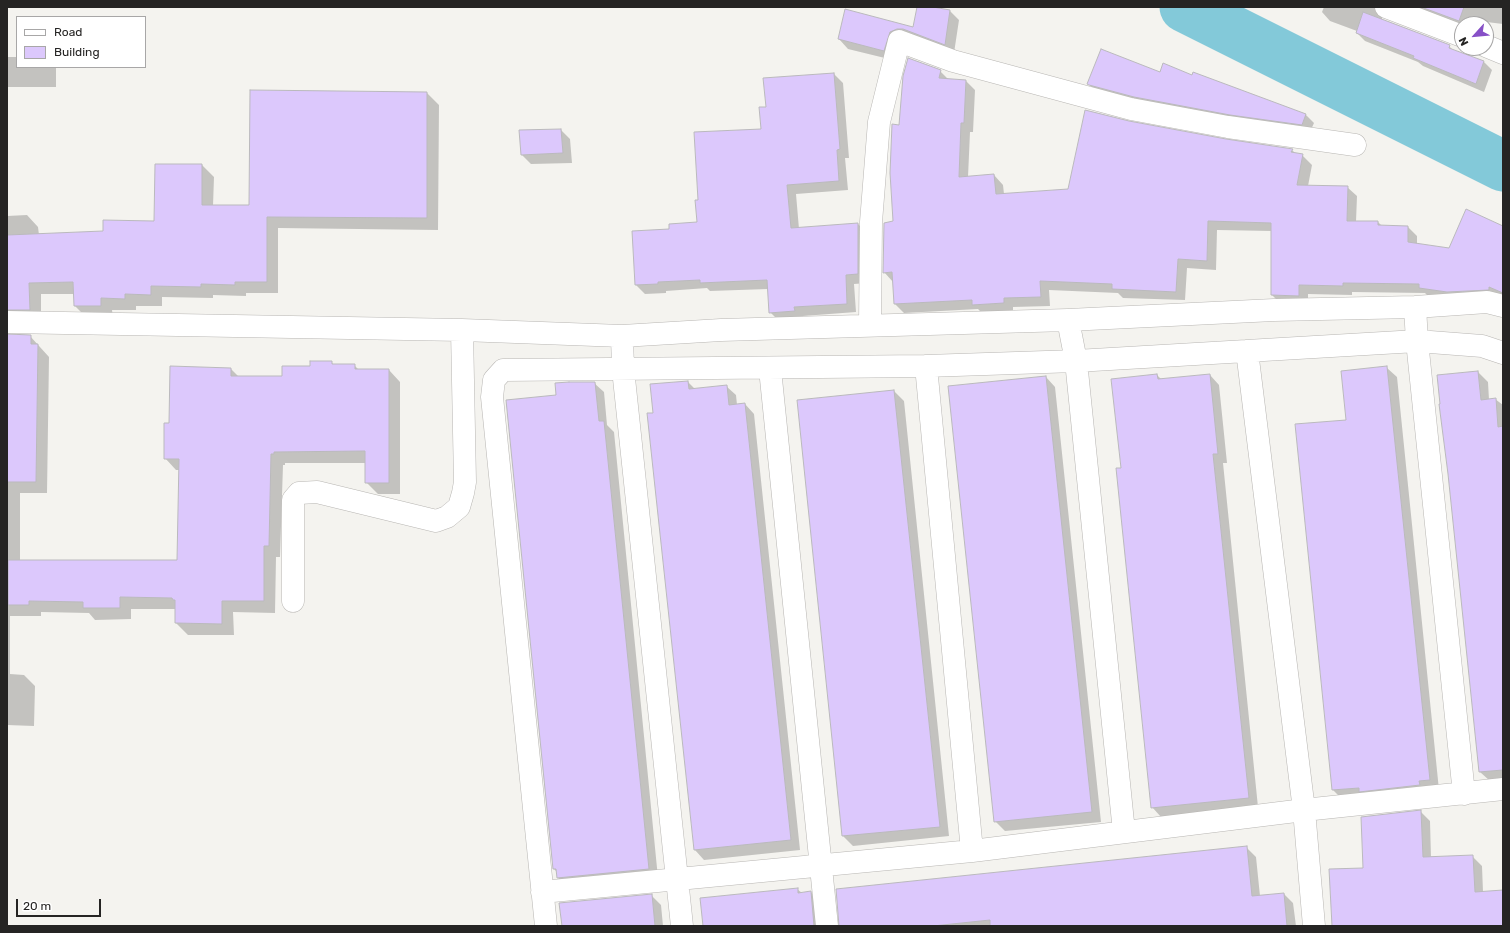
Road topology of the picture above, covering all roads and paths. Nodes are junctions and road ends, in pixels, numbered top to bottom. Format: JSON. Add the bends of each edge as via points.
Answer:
{"nodes":[{"id":1,"x":1386,"y":7,"type":"edge"},
{"id":2,"x":1423,"y":13,"type":"edge"},
{"id":3,"x":1454,"y":31,"type":"edge"},
{"id":4,"x":1355,"y":145,"type":"dead end"},
{"id":5,"x":1503,"y":306,"type":"edge"},
{"id":6,"x":1415,"y":307,"type":"junction"},
{"id":7,"x":1068,"y":320,"type":"junction"},
{"id":8,"x":7,"y":322,"type":"edge"},
{"id":9,"x":870,"y":326,"type":"junction"},
{"id":10,"x":462,"y":330,"type":"junction"},
{"id":11,"x":622,"y":336,"type":"junction"},
{"id":12,"x":1417,"y":340,"type":"junction"},
{"id":13,"x":1247,"y":351,"type":"junction"},
{"id":14,"x":1503,"y":353,"type":"edge"},
{"id":15,"x":1076,"y":360,"type":"junction"},
{"id":16,"x":926,"y":366,"type":"junction"},
{"id":17,"x":623,"y":368,"type":"junction"},
{"id":18,"x":770,"y":368,"type":"junction"},
{"id":19,"x":293,"y":601,"type":"dead end"},
{"id":20,"x":1503,"y":789,"type":"edge"},
{"id":21,"x":1464,"y":794,"type":"junction"},
{"id":22,"x":1304,"y":810,"type":"junction"},
{"id":23,"x":1124,"y":832,"type":"junction"},
{"id":24,"x":972,"y":851,"type":"junction"},
{"id":25,"x":820,"y":867,"type":"junction"},
{"id":26,"x":678,"y":879,"type":"junction"},
{"id":27,"x":542,"y":892,"type":"junction"},
{"id":28,"x":546,"y":926,"type":"edge"},
{"id":29,"x":682,"y":926,"type":"edge"},
{"id":30,"x":827,"y":926,"type":"edge"},
{"id":31,"x":1314,"y":926,"type":"edge"}],
"edges":[{"from":1,"to":2,"type":"street"},
{"from":2,"to":3,"type":"street"},
{"from":4,"to":9,"type":"street","via":[[1131,110],[953,61],[899,41],[880,122],[871,222]]},
{"from":5,"to":6,"type":"street","via":[[1487,302]]},
{"from":6,"to":7,"type":"street","via":[[1274,310]]},
{"from":6,"to":12,"type":"street"},
{"from":7,"to":9,"type":"street"},
{"from":7,"to":15,"type":"street"},
{"from":8,"to":10,"type":"street"},
{"from":9,"to":11,"type":"street","via":[[721,330]]},
{"from":10,"to":11,"type":"street"},
{"from":10,"to":19,"type":"street","via":[[465,482],[459,507],[447,517],[436,521],[317,492],[299,493],[293,500]]},
{"from":11,"to":17,"type":"street"},
{"from":12,"to":13,"type":"street"},
{"from":12,"to":14,"type":"street","via":[[1482,346]]},
{"from":12,"to":21,"type":"street"},
{"from":13,"to":15,"type":"street"},
{"from":13,"to":22,"type":"street"},
{"from":15,"to":16,"type":"street"},
{"from":15,"to":23,"type":"street"},
{"from":16,"to":18,"type":"street"},
{"from":16,"to":24,"type":"street"},
{"from":17,"to":18,"type":"street"},
{"from":17,"to":26,"type":"street"},
{"from":17,"to":27,"type":"street","via":[[514,369],[504,370],[494,380],[492,397]]},
{"from":18,"to":25,"type":"street"},
{"from":20,"to":21,"type":"street"},
{"from":21,"to":22,"type":"street"},
{"from":22,"to":23,"type":"street"},
{"from":22,"to":31,"type":"street"},
{"from":23,"to":24,"type":"street"},
{"from":24,"to":25,"type":"street"},
{"from":25,"to":26,"type":"street"},
{"from":25,"to":30,"type":"street"},
{"from":26,"to":27,"type":"street"},
{"from":26,"to":29,"type":"street"},
{"from":27,"to":28,"type":"street"}]}
